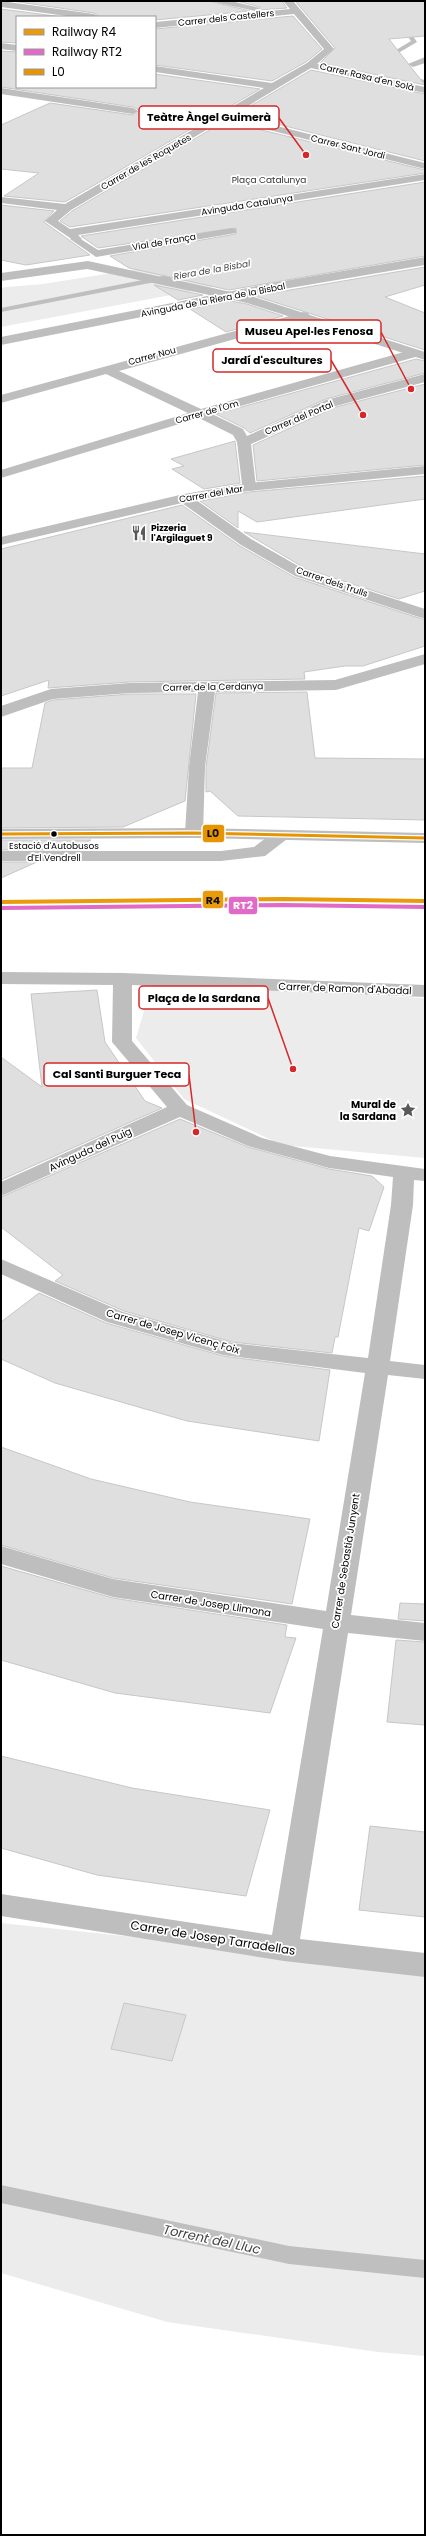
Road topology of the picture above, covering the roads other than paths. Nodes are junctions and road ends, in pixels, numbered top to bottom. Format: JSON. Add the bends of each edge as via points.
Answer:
{"nodes":[{"id":1,"x":215,"y":1,"type":"edge"},
{"id":2,"x":288,"y":1,"type":"edge"},
{"id":3,"x":1,"y":4,"type":"edge"},
{"id":4,"x":296,"y":11,"type":"junction"},
{"id":5,"x":87,"y":16,"type":"edge"},
{"id":6,"x":156,"y":25,"type":"edge"},
{"id":7,"x":1,"y":46,"type":"edge"},
{"id":8,"x":16,"y":48,"type":"edge"},
{"id":9,"x":425,"y":60,"type":"edge"},
{"id":10,"x":413,"y":64,"type":"dead end"},
{"id":11,"x":310,"y":65,"type":"junction"},
{"id":12,"x":156,"y":69,"type":"edge"},
{"id":13,"x":271,"y":86,"type":"junction"},
{"id":14,"x":24,"y":88,"type":"edge"},
{"id":15,"x":425,"y":90,"type":"edge"},
{"id":16,"x":1,"y":91,"type":"edge"},
{"id":17,"x":12,"y":93,"type":"junction"},
{"id":18,"x":1,"y":100,"type":"edge"},
{"id":19,"x":134,"y":111,"type":"dead end"},
{"id":20,"x":225,"y":116,"type":"junction"},
{"id":21,"x":425,"y":166,"type":"edge"},
{"id":22,"x":425,"y":177,"type":"edge"},
{"id":23,"x":1,"y":200,"type":"edge"},
{"id":24,"x":67,"y":208,"type":"junction"},
{"id":25,"x":232,"y":231,"type":"dead end"},
{"id":26,"x":72,"y":236,"type":"junction"},
{"id":27,"x":96,"y":254,"type":"junction"},
{"id":28,"x":425,"y":261,"type":"edge"},
{"id":29,"x":88,"y":265,"type":"junction"},
{"id":30,"x":1,"y":266,"type":"edge"},
{"id":31,"x":38,"y":272,"type":"junction"},
{"id":32,"x":1,"y":277,"type":"edge"},
{"id":33,"x":231,"y":297,"type":"junction"},
{"id":34,"x":304,"y":316,"type":"junction"},
{"id":35,"x":1,"y":341,"type":"edge"},
{"id":36,"x":420,"y":354,"type":"edge"},
{"id":37,"x":106,"y":369,"type":"junction"},
{"id":38,"x":425,"y":378,"type":"edge"},
{"id":39,"x":1,"y":398,"type":"edge"},
{"id":40,"x":202,"y":413,"type":"junction"},
{"id":41,"x":244,"y":442,"type":"junction"},
{"id":42,"x":425,"y":470,"type":"edge"},
{"id":43,"x":1,"y":474,"type":"edge"},
{"id":44,"x":249,"y":487,"type":"junction"},
{"id":45,"x":184,"y":498,"type":"junction"},
{"id":46,"x":1,"y":541,"type":"edge"},
{"id":47,"x":425,"y":614,"type":"edge"},
{"id":48,"x":425,"y":659,"type":"edge"},
{"id":49,"x":207,"y":688,"type":"junction"},
{"id":50,"x":1,"y":712,"type":"edge"},
{"id":51,"x":1,"y":834,"type":"edge"},
{"id":52,"x":194,"y":834,"type":"junction"},
{"id":53,"x":281,"y":835,"type":"junction"},
{"id":54,"x":425,"y":838,"type":"edge"},
{"id":55,"x":1,"y":856,"type":"edge"},
{"id":56,"x":1,"y":978,"type":"edge"},
{"id":57,"x":20,"y":978,"type":"junction"},
{"id":58,"x":123,"y":979,"type":"junction"},
{"id":59,"x":1,"y":987,"type":"edge"},
{"id":60,"x":425,"y":991,"type":"edge"},
{"id":61,"x":180,"y":1109,"type":"junction"},
{"id":62,"x":415,"y":1174,"type":"edge"},
{"id":63,"x":1,"y":1190,"type":"edge"},
{"id":64,"x":1,"y":1266,"type":"edge"},
{"id":65,"x":377,"y":1368,"type":"junction"},
{"id":66,"x":425,"y":1372,"type":"edge"},
{"id":67,"x":1,"y":1555,"type":"edge"},
{"id":68,"x":335,"y":1622,"type":"junction"},
{"id":69,"x":425,"y":1632,"type":"edge"},
{"id":70,"x":1,"y":1905,"type":"edge"},
{"id":71,"x":284,"y":1949,"type":"junction"},
{"id":72,"x":425,"y":1965,"type":"edge"}],
"edges":[{"from":1,"to":4,"type":"street","via":[[262,9]]},
{"from":2,"to":4,"type":"street","name":"Carrer de les Roquetes"},
{"from":3,"to":5,"type":"street"},
{"from":4,"to":6,"type":"street","name":"Carrer dels Castellers"},
{"from":4,"to":11,"type":"street","name":"Carrer de les Roquetes","via":[[329,49]]},
{"from":7,"to":8,"type":"street"},
{"from":9,"to":10,"type":"street"},
{"from":11,"to":13,"type":"street","name":"Carrer de les Roquetes"},
{"from":11,"to":15,"type":"street","name":"Carrer Rasa d'en Solà"},
{"from":12,"to":13,"type":"street"},
{"from":13,"to":20,"type":"street","name":"Carrer de les Roquetes"},
{"from":14,"to":17,"type":"street"},
{"from":16,"to":17,"type":"street"},
{"from":17,"to":18,"type":"street"},
{"from":17,"to":19,"type":"street"},
{"from":20,"to":21,"type":"street","name":"Carrer Sant Jordi"},
{"from":20,"to":24,"type":"street","name":"Carrer de les Roquetes"},
{"from":22,"to":26,"type":"street","name":"Avinguda Catalunya"},
{"from":23,"to":24,"type":"street"},
{"from":24,"to":26,"type":"street","name":"Carrer de les Roquetes","via":[[51,221]]},
{"from":25,"to":27,"type":"street","name":"Vial de França"},
{"from":26,"to":27,"type":"street","name":"Carrer de les Roquetes"},
{"from":27,"to":29,"type":"street"},
{"from":28,"to":33,"type":"street","name":"Avinguda de la Riera de la Bisbal"},
{"from":29,"to":31,"type":"street"},
{"from":29,"to":33,"type":"street"},
{"from":30,"to":31,"type":"street"},
{"from":31,"to":32,"type":"street"},
{"from":33,"to":34,"type":"street"},
{"from":33,"to":35,"type":"street","name":"Avinguda de la Riera de la Bisbal"},
{"from":34,"to":36,"type":"street"},
{"from":34,"to":37,"type":"street","name":"Carrer Nou"},
{"from":36,"to":40,"type":"street","name":"Carrer de l'Om"},
{"from":37,"to":39,"type":"street","name":"Carrer Nou"},
{"from":37,"to":40,"type":"street"},
{"from":38,"to":41,"type":"street","name":"Carrer del Portal","via":[[331,403]]},
{"from":40,"to":41,"type":"street","via":[[238,432]]},
{"from":40,"to":43,"type":"street","name":"Carrer de l'Om"},
{"from":41,"to":44,"type":"street"},
{"from":42,"to":44,"type":"street","name":"Carrer del Mar"},
{"from":44,"to":45,"type":"street","name":"Carrer del Mar"},
{"from":45,"to":46,"type":"street","name":"Carrer del Mar"},
{"from":45,"to":47,"type":"street","name":"Carrer dels Trulls","via":[[246,542],[300,573]]},
{"from":48,"to":49,"type":"street","name":"Carrer de la Cerdanya","via":[[336,685]]},
{"from":49,"to":50,"type":"street","name":"Carrer de la Cerdanya","via":[[130,688],[51,694]]},
{"from":49,"to":52,"type":"street","via":[[197,767]]},
{"from":51,"to":52,"type":"street"},
{"from":52,"to":53,"type":"street"},
{"from":53,"to":54,"type":"street"},
{"from":53,"to":55,"type":"street","via":[[259,852],[221,856]]},
{"from":56,"to":57,"type":"street","name":"Carrer de Ramon d'Abadal"},
{"from":57,"to":58,"type":"street","name":"Carrer de Ramon d'Abadal"},
{"from":57,"to":59,"type":"street"},
{"from":58,"to":60,"type":"street","name":"Carrer de Ramon d'Abadal"},
{"from":58,"to":61,"type":"street","via":[[122,1042]]},
{"from":61,"to":62,"type":"street","via":[[255,1142],[329,1162]]},
{"from":61,"to":63,"type":"street","name":"Avinguda del Puig"},
{"from":62,"to":65,"type":"street","name":"Carrer de Sebastià Junyent","via":[[402,1205]]},
{"from":64,"to":65,"type":"street","name":"Carrer de Josep Vicenç Foix","via":[[115,1317],[231,1350]]},
{"from":65,"to":66,"type":"street","name":"Carrer de Josep Vicenç Foix"},
{"from":65,"to":68,"type":"street","name":"Carrer de Sebastià Junyent"},
{"from":67,"to":68,"type":"street","name":"Carrer de Josep Llimona","via":[[113,1588]]},
{"from":68,"to":69,"type":"street","name":"Carrer de Josep Llimona"},
{"from":68,"to":71,"type":"street","name":"Carrer de Sebastià Junyent"},
{"from":70,"to":71,"type":"street","name":"Carrer de Josep Tarradellas"},
{"from":71,"to":72,"type":"street","name":"Carrer de Josep Tarradellas"}]}
